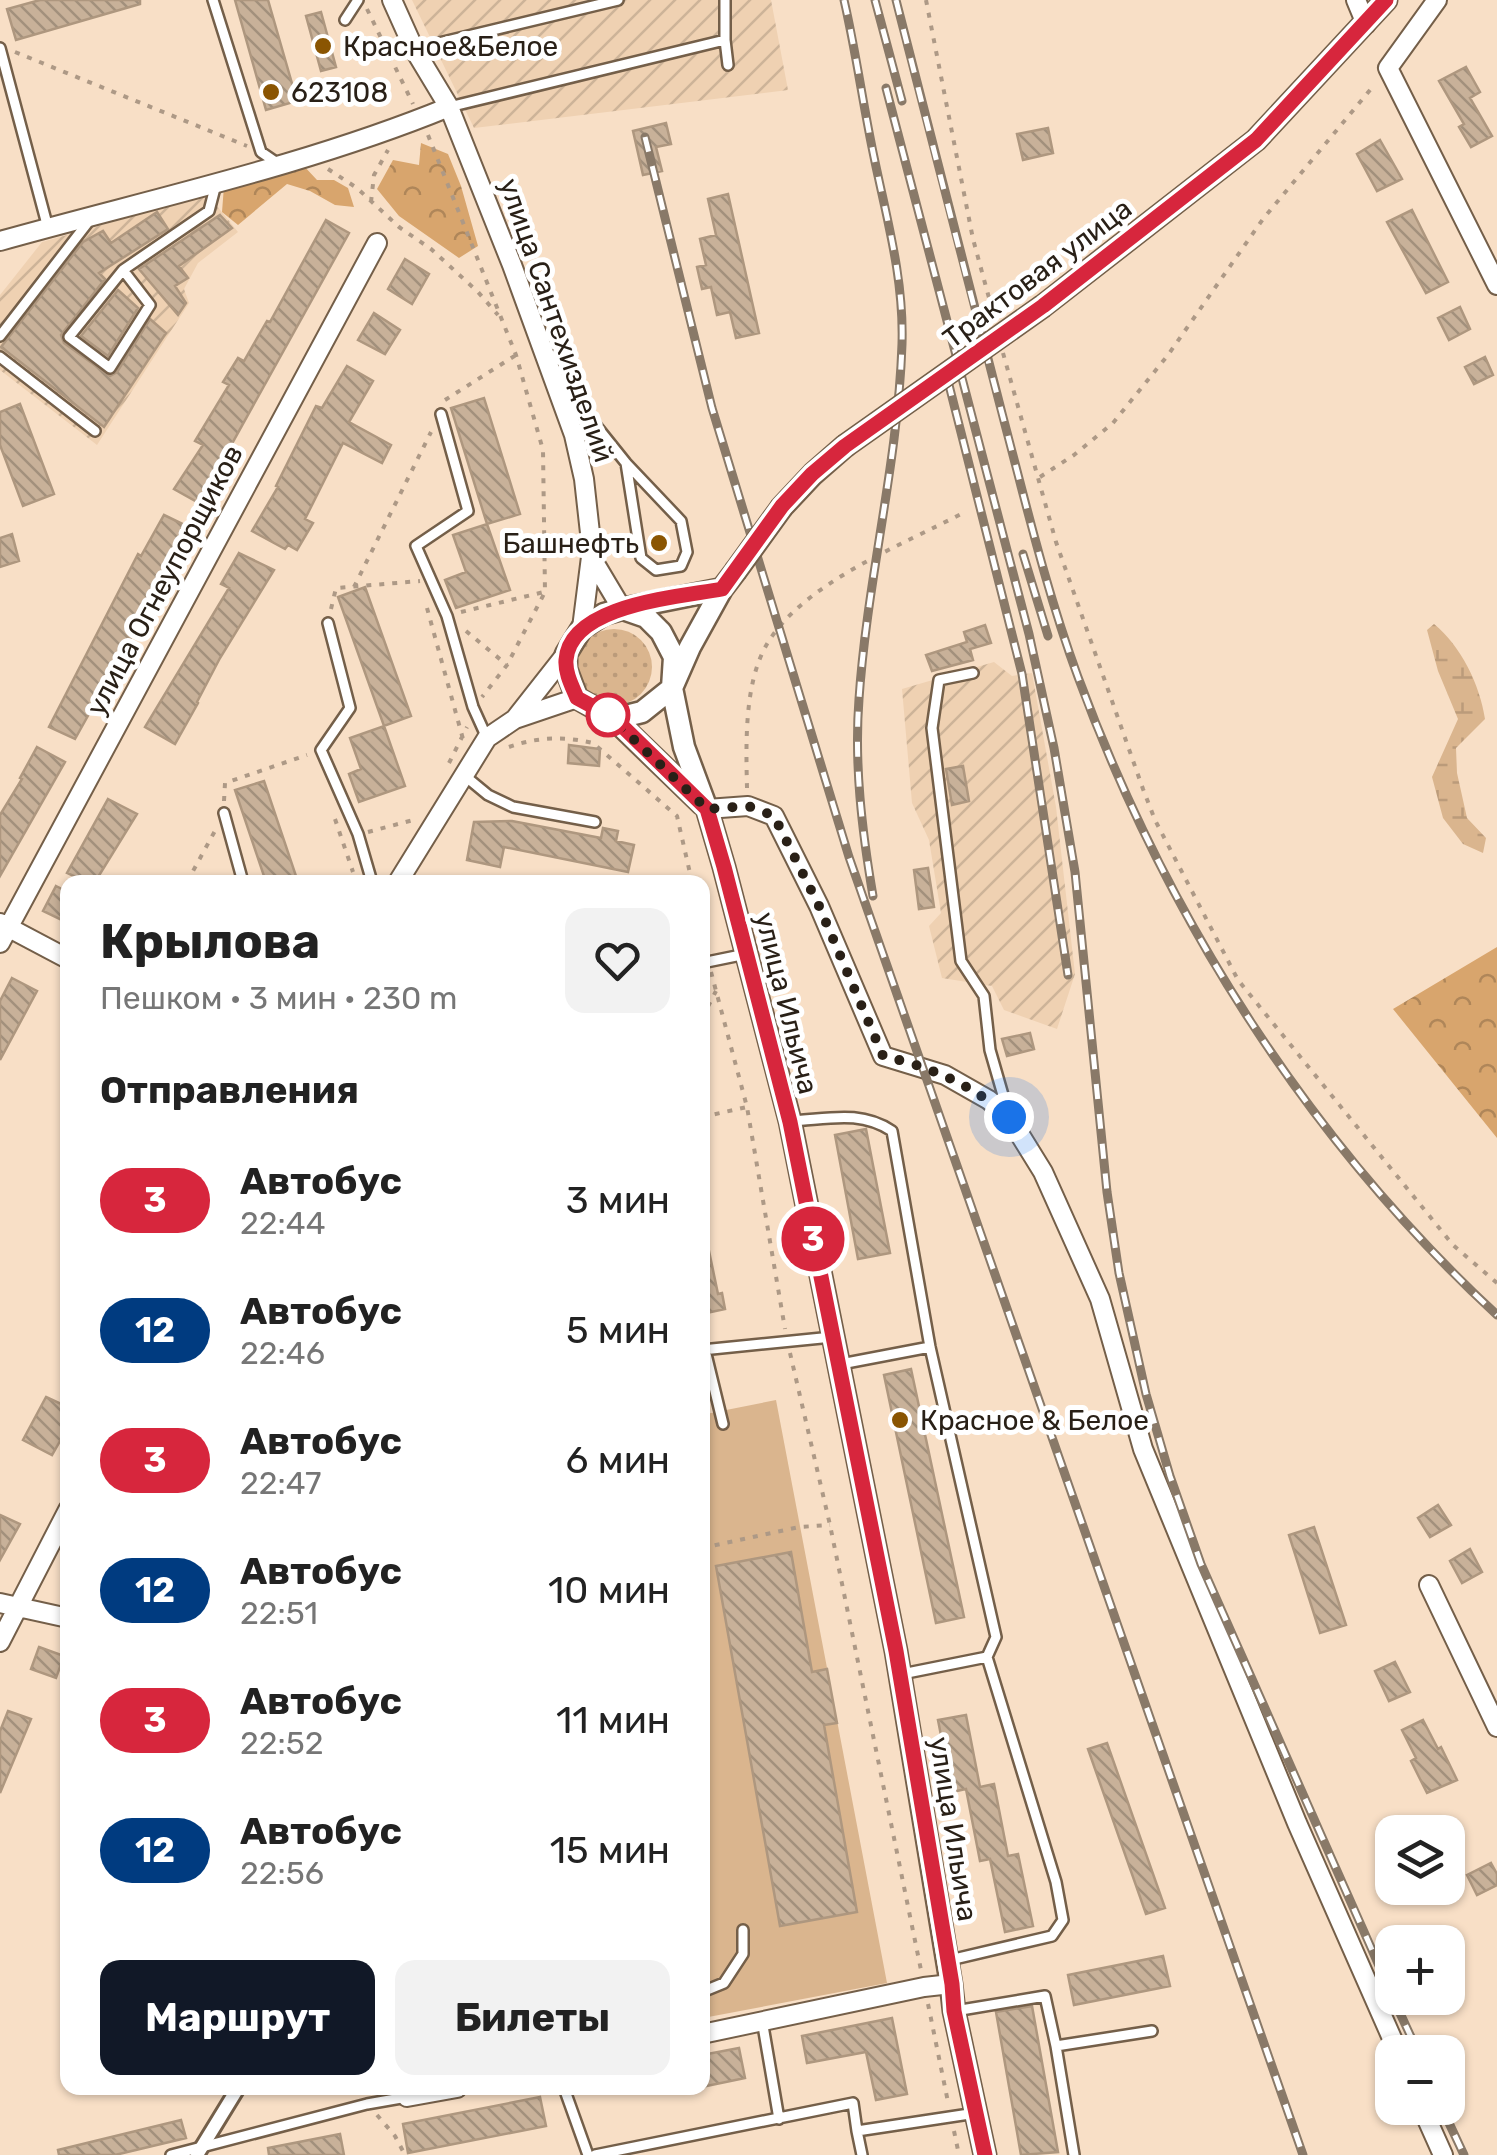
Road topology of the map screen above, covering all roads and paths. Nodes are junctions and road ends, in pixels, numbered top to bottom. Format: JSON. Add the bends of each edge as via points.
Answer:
{"nodes":[{"id":1,"x":213,"y":0,"type":"edge"},
{"id":2,"x":360,"y":0,"type":"edge"},
{"id":3,"x":392,"y":0,"type":"edge"},
{"id":4,"x":618,"y":0,"type":"edge"},
{"id":5,"x":725,"y":0,"type":"edge"},
{"id":6,"x":926,"y":0,"type":"edge"},
{"id":7,"x":1356,"y":0,"type":"edge"},
{"id":8,"x":1386,"y":0,"type":"edge"},
{"id":9,"x":1437,"y":0,"type":"edge"},
{"id":10,"x":345,"y":20,"type":"dead end"},
{"id":11,"x":1366,"y":24,"type":"junction"},
{"id":12,"x":725,"y":40,"type":"junction"},
{"id":13,"x":414,"y":49,"type":"junction"},
{"id":14,"x":0,"y":50,"type":"edge"},
{"id":15,"x":728,"y":65,"type":"dead end"},
{"id":16,"x":1388,"y":68,"type":"junction"},
{"id":17,"x":449,"y":107,"type":"junction"},
{"id":18,"x":421,"y":119,"type":"junction"},
{"id":19,"x":402,"y":125,"type":"junction"},
{"id":20,"x":261,"y":152,"type":"junction"},
{"id":21,"x":298,"y":159,"type":"junction"},
{"id":22,"x":280,"y":164,"type":"junction"},
{"id":23,"x":216,"y":182,"type":"junction"},
{"id":24,"x":371,"y":202,"type":"junction"},
{"id":25,"x":94,"y":215,"type":"junction"},
{"id":26,"x":48,"y":228,"type":"junction"},
{"id":27,"x":0,"y":240,"type":"edge"},
{"id":28,"x":377,"y":243,"type":"dead end"},
{"id":29,"x":123,"y":270,"type":"junction"},
{"id":30,"x":1497,"y":284,"type":"edge"},
{"id":31,"x":502,"y":320,"type":"junction"},
{"id":32,"x":997,"y":330,"type":"dead end"},
{"id":33,"x":0,"y":336,"type":"edge"},
{"id":34,"x":1002,"y":348,"type":"dead end"},
{"id":35,"x":516,"y":355,"type":"junction"},
{"id":36,"x":0,"y":357,"type":"edge"},
{"id":37,"x":550,"y":368,"type":"junction"},
{"id":38,"x":440,"y":414,"type":"junction"},
{"id":39,"x":95,"y":430,"type":"dead end"},
{"id":40,"x":626,"y":463,"type":"junction"},
{"id":41,"x":1038,"y":478,"type":"junction"},
{"id":42,"x":963,"y":513,"type":"dead end"},
{"id":43,"x":590,"y":557,"type":"junction"},
{"id":44,"x":429,"y":578,"type":"junction"},
{"id":45,"x":728,"y":580,"type":"junction"},
{"id":46,"x":354,"y":586,"type":"junction"},
{"id":47,"x":545,"y":592,"type":"junction"},
{"id":48,"x":424,"y":598,"type":"dead end"},
{"id":49,"x":622,"y":608,"type":"junction"},
{"id":50,"x":446,"y":616,"type":"junction"},
{"id":51,"x":328,"y":624,"type":"joint"},
{"id":52,"x":582,"y":628,"type":"junction"},
{"id":53,"x":566,"y":654,"type":"junction"},
{"id":54,"x":507,"y":665,"type":"junction"},
{"id":55,"x":973,"y":673,"type":"dead end"},
{"id":56,"x":672,"y":688,"type":"junction"},
{"id":57,"x":577,"y":698,"type":"junction"},
{"id":58,"x":473,"y":707,"type":"junction"},
{"id":59,"x":614,"y":718,"type":"junction"},
{"id":60,"x":515,"y":720,"type":"junction"},
{"id":61,"x":462,"y":738,"type":"junction"},
{"id":62,"x":487,"y":738,"type":"junction"},
{"id":63,"x":593,"y":743,"type":"dead end"},
{"id":64,"x":321,"y":750,"type":"junction"},
{"id":65,"x":445,"y":771,"type":"dead end"},
{"id":66,"x":464,"y":776,"type":"junction"},
{"id":67,"x":748,"y":806,"type":"junction"},
{"id":68,"x":707,"y":809,"type":"junction"},
{"id":69,"x":224,"y":813,"type":"junction"},
{"id":70,"x":596,"y":822,"type":"dead end"},
{"id":71,"x":358,"y":834,"type":"junction"},
{"id":72,"x":407,"y":835,"type":"dead end"},
{"id":73,"x":191,"y":875,"type":"edge"},
{"id":74,"x":241,"y":875,"type":"edge"},
{"id":75,"x":370,"y":875,"type":"edge"},
{"id":76,"x":402,"y":875,"type":"edge"},
{"id":77,"x":690,"y":875,"type":"edge"},
{"id":78,"x":3,"y":931,"type":"edge"},
{"id":79,"x":746,"y":954,"type":"junction"},
{"id":80,"x":60,"y":956,"type":"edge"},
{"id":81,"x":710,"y":962,"type":"edge"},
{"id":82,"x":710,"y":974,"type":"edge"},
{"id":83,"x":716,"y":990,"type":"junction"},
{"id":84,"x":710,"y":1002,"type":"edge"},
{"id":85,"x":747,"y":1108,"type":"junction"},
{"id":86,"x":710,"y":1115,"type":"edge"},
{"id":87,"x":1009,"y":1117,"type":"junction"},
{"id":88,"x":790,"y":1122,"type":"junction"},
{"id":89,"x":1497,"y":1283,"type":"edge"},
{"id":90,"x":832,"y":1337,"type":"junction"},
{"id":91,"x":787,"y":1340,"type":"junction"},
{"id":92,"x":930,"y":1347,"type":"junction"},
{"id":93,"x":710,"y":1349,"type":"edge"},
{"id":94,"x":838,"y":1364,"type":"junction"},
{"id":95,"x":710,"y":1376,"type":"edge"},
{"id":96,"x":722,"y":1424,"type":"dead end"},
{"id":97,"x":60,"y":1523,"type":"edge"},
{"id":98,"x":830,"y":1524,"type":"junction"},
{"id":99,"x":710,"y":1546,"type":"edge"},
{"id":100,"x":1430,"y":1585,"type":"dead end"},
{"id":101,"x":9,"y":1605,"type":"edge"},
{"id":102,"x":60,"y":1616,"type":"edge"},
{"id":103,"x":0,"y":1642,"type":"edge"},
{"id":104,"x":987,"y":1657,"type":"junction"},
{"id":105,"x":900,"y":1674,"type":"junction"},
{"id":106,"x":1497,"y":1727,"type":"edge"},
{"id":107,"x":742,"y":1930,"type":"dead end"},
{"id":108,"x":947,"y":1961,"type":"junction"},
{"id":109,"x":952,"y":1984,"type":"junction"},
{"id":110,"x":924,"y":1987,"type":"junction"},
{"id":111,"x":710,"y":1989,"type":"edge"},
{"id":112,"x":954,"y":2011,"type":"junction"},
{"id":113,"x":762,"y":2020,"type":"junction"},
{"id":114,"x":710,"y":2032,"type":"edge"},
{"id":115,"x":1152,"y":2032,"type":"dead end"},
{"id":116,"x":1390,"y":2035,"type":"edge"},
{"id":117,"x":1056,"y":2046,"type":"junction"},
{"id":118,"x":234,"y":2095,"type":"edge"},
{"id":119,"x":396,"y":2095,"type":"edge"},
{"id":120,"x":567,"y":2095,"type":"edge"},
{"id":121,"x":367,"y":2104,"type":"junction"},
{"id":122,"x":976,"y":2112,"type":"junction"},
{"id":123,"x":951,"y":2118,"type":"junction"},
{"id":124,"x":779,"y":2119,"type":"junction"},
{"id":125,"x":1430,"y":2125,"type":"edge"},
{"id":126,"x":857,"y":2131,"type":"junction"},
{"id":127,"x":201,"y":2151,"type":"edge"},
{"id":128,"x":171,"y":2155,"type":"edge"},
{"id":129,"x":406,"y":2155,"type":"edge"},
{"id":130,"x":591,"y":2155,"type":"edge"},
{"id":131,"x":862,"y":2155,"type":"edge"},
{"id":132,"x":960,"y":2155,"type":"edge"},
{"id":133,"x":985,"y":2155,"type":"edge"},
{"id":134,"x":1074,"y":2155,"type":"edge"},
{"id":135,"x":1443,"y":2155,"type":"edge"}],
"edges":[{"from":1,"to":20,"type":"lane"},
{"from":2,"to":10,"type":"lane"},
{"from":2,"to":18,"type":"path"},
{"from":3,"to":13,"type":"street","name":"улица Сантехизделий"},
{"from":4,"to":13,"type":"lane"},
{"from":5,"to":12,"type":"lane"},
{"from":6,"to":32,"type":"path"},
{"from":7,"to":11,"type":"street"},
{"from":8,"to":11,"type":"street","name":"Трактовая улица"},
{"from":9,"to":16,"type":"street"},
{"from":11,"to":45,"type":"street","name":"Трактовая улица","bridge":true,"via":[[1256,140],[812,474]]},
{"from":12,"to":15,"type":"lane"},
{"from":12,"to":17,"type":"lane"},
{"from":13,"to":17,"type":"street","name":"улица Сантехизделий"},
{"from":14,"to":20,"type":"path"},
{"from":14,"to":26,"type":"lane"},
{"from":16,"to":30,"type":"street"},
{"from":16,"to":41,"type":"path","via":[[1263,219],[1113,423]]},
{"from":17,"to":18,"type":"street"},
{"from":17,"to":37,"type":"street","name":"улица Сантехизделий"},
{"from":18,"to":19,"type":"street"},
{"from":18,"to":31,"type":"path"},
{"from":19,"to":21,"type":"street"},
{"from":19,"to":24,"type":"path","via":[[374,175]]},
{"from":20,"to":22,"type":"lane"},
{"from":21,"to":22,"type":"street"},
{"from":21,"to":24,"type":"path","via":[[326,168]]},
{"from":22,"to":23,"type":"street"},
{"from":23,"to":25,"type":"street"},
{"from":23,"to":29,"type":"lane","via":[[209,211]]},
{"from":24,"to":31,"type":"path","via":[[431,249]]},
{"from":25,"to":26,"type":"street"},
{"from":25,"to":33,"type":"lane"},
{"from":26,"to":27,"type":"street"},
{"from":28,"to":78,"type":"street","name":"улица Огнеупорщиков"},
{"from":29,"to":29,"type":"lane","via":[[69,337],[110,368],[150,305]]},
{"from":31,"to":35,"type":"path"},
{"from":34,"to":41,"type":"path"},
{"from":35,"to":38,"type":"path","via":[[445,400]]},
{"from":35,"to":47,"type":"path","via":[[543,450]]},
{"from":36,"to":39,"type":"lane"},
{"from":37,"to":40,"type":"lane"},
{"from":37,"to":43,"type":"street","name":"улица Сантехизделий","via":[[584,479]]},
{"from":38,"to":44,"type":"lane","via":[[468,511],[416,546]]},
{"from":38,"to":46,"type":"path"},
{"from":40,"to":40,"type":"lane","via":[[681,521],[687,552],[681,566],[656,570],[641,558]]},
{"from":41,"to":89,"type":"path","via":[[1142,789],[1238,980],[1454,1245]]},
{"from":42,"to":67,"type":"path","via":[[829,585],[766,646],[749,708]]},
{"from":43,"to":49,"type":"street","name":"улица Сантехизделий"},
{"from":43,"to":52,"type":"street","name":"улица Сантехизделий"},
{"from":44,"to":46,"type":"path"},
{"from":44,"to":50,"type":"lane"},
{"from":45,"to":49,"type":"street"},
{"from":45,"to":56,"type":"street","name":"Трактовая улица"},
{"from":46,"to":51,"type":"path","via":[[336,588]]},
{"from":47,"to":50,"type":"path"},
{"from":47,"to":54,"type":"path"},
{"from":48,"to":61,"type":"path"},
{"from":49,"to":52,"type":"street"},
{"from":49,"to":56,"type":"street","via":[[661,632],[674,657]]},
{"from":50,"to":54,"type":"path"},
{"from":50,"to":58,"type":"lane"},
{"from":51,"to":64,"type":"lane","via":[[350,708]]},
{"from":52,"to":53,"type":"street"},
{"from":53,"to":57,"type":"street"},
{"from":53,"to":60,"type":"street"},
{"from":54,"to":58,"type":"path"},
{"from":55,"to":87,"type":"lane","via":[[939,680],[932,728],[961,961],[984,996],[990,1050]]},
{"from":56,"to":59,"type":"street","via":[[642,712]]},
{"from":56,"to":68,"type":"street","name":"улица Ильича"},
{"from":57,"to":59,"type":"street"},
{"from":57,"to":60,"type":"street"},
{"from":58,"to":61,"type":"path"},
{"from":58,"to":62,"type":"lane"},
{"from":59,"to":68,"type":"street"},
{"from":60,"to":62,"type":"street"},
{"from":61,"to":65,"type":"path"},
{"from":62,"to":66,"type":"street"},
{"from":63,"to":77,"type":"path","via":[[677,816]]},
{"from":64,"to":69,"type":"path","via":[[225,783]]},
{"from":64,"to":71,"type":"lane"},
{"from":66,"to":70,"type":"lane","via":[[513,806]]},
{"from":66,"to":76,"type":"street"},
{"from":67,"to":68,"type":"street"},
{"from":67,"to":87,"type":"street","via":[[774,816],[883,1056],[955,1080]]},
{"from":68,"to":79,"type":"street","name":"улица Ильича"},
{"from":69,"to":73,"type":"path"},
{"from":69,"to":74,"type":"lane"},
{"from":71,"to":72,"type":"path","via":[[418,819]]},
{"from":71,"to":75,"type":"lane"},
{"from":78,"to":80,"type":"street"},
{"from":79,"to":81,"type":"lane"},
{"from":79,"to":88,"type":"street","name":"улица Ильича"},
{"from":82,"to":83,"type":"path"},
{"from":83,"to":84,"type":"path"},
{"from":83,"to":85,"type":"path"},
{"from":85,"to":86,"type":"path"},
{"from":85,"to":91,"type":"path"},
{"from":87,"to":116,"type":"street","via":[[1043,1172],[1100,1298],[1142,1450]]},
{"from":88,"to":90,"type":"street","name":"улица Ильича"},
{"from":88,"to":92,"type":"lane","via":[[852,1117],[876,1120],[892,1131]]},
{"from":90,"to":91,"type":"lane"},
{"from":90,"to":94,"type":"street","name":"улица Ильича"},
{"from":91,"to":93,"type":"lane"},
{"from":91,"to":98,"type":"path"},
{"from":92,"to":94,"type":"lane"},
{"from":92,"to":104,"type":"lane","via":[[996,1637]]},
{"from":94,"to":105,"type":"street","name":"улица Ильича"},
{"from":95,"to":96,"type":"lane"},
{"from":97,"to":101,"type":"street"},
{"from":98,"to":99,"type":"path"},
{"from":98,"to":110,"type":"path"},
{"from":100,"to":106,"type":"street"},
{"from":101,"to":102,"type":"street"},
{"from":101,"to":103,"type":"street"},
{"from":104,"to":105,"type":"lane"},
{"from":104,"to":108,"type":"lane","via":[[1062,1920],[1052,1936]]},
{"from":105,"to":108,"type":"street","name":"улица Ильича"},
{"from":107,"to":111,"type":"lane","via":[[743,1954],[724,1983]]},
{"from":108,"to":109,"type":"street","name":"улица Ильича"},
{"from":109,"to":110,"type":"street"},
{"from":109,"to":112,"type":"street","name":"улица Ильича"},
{"from":110,"to":113,"type":"street"},
{"from":110,"to":123,"type":"path"},
{"from":112,"to":117,"type":"lane","via":[[1046,1996]]},
{"from":112,"to":122,"type":"street","name":"улица Ильича"},
{"from":113,"to":114,"type":"street"},
{"from":113,"to":124,"type":"lane"},
{"from":115,"to":117,"type":"lane"},
{"from":117,"to":134,"type":"lane"},
{"from":118,"to":127,"type":"street"},
{"from":119,"to":121,"type":"lane"},
{"from":120,"to":130,"type":"lane"},
{"from":121,"to":127,"type":"lane"},
{"from":121,"to":129,"type":"path"},
{"from":122,"to":123,"type":"lane"},
{"from":122,"to":133,"type":"street","name":"улица Ильича"},
{"from":123,"to":126,"type":"lane"},
{"from":123,"to":132,"type":"path"},
{"from":124,"to":126,"type":"lane","via":[[853,2103]]},
{"from":124,"to":130,"type":"lane"},
{"from":125,"to":135,"type":"street"},
{"from":126,"to":131,"type":"lane"},
{"from":127,"to":128,"type":"lane"}]}
